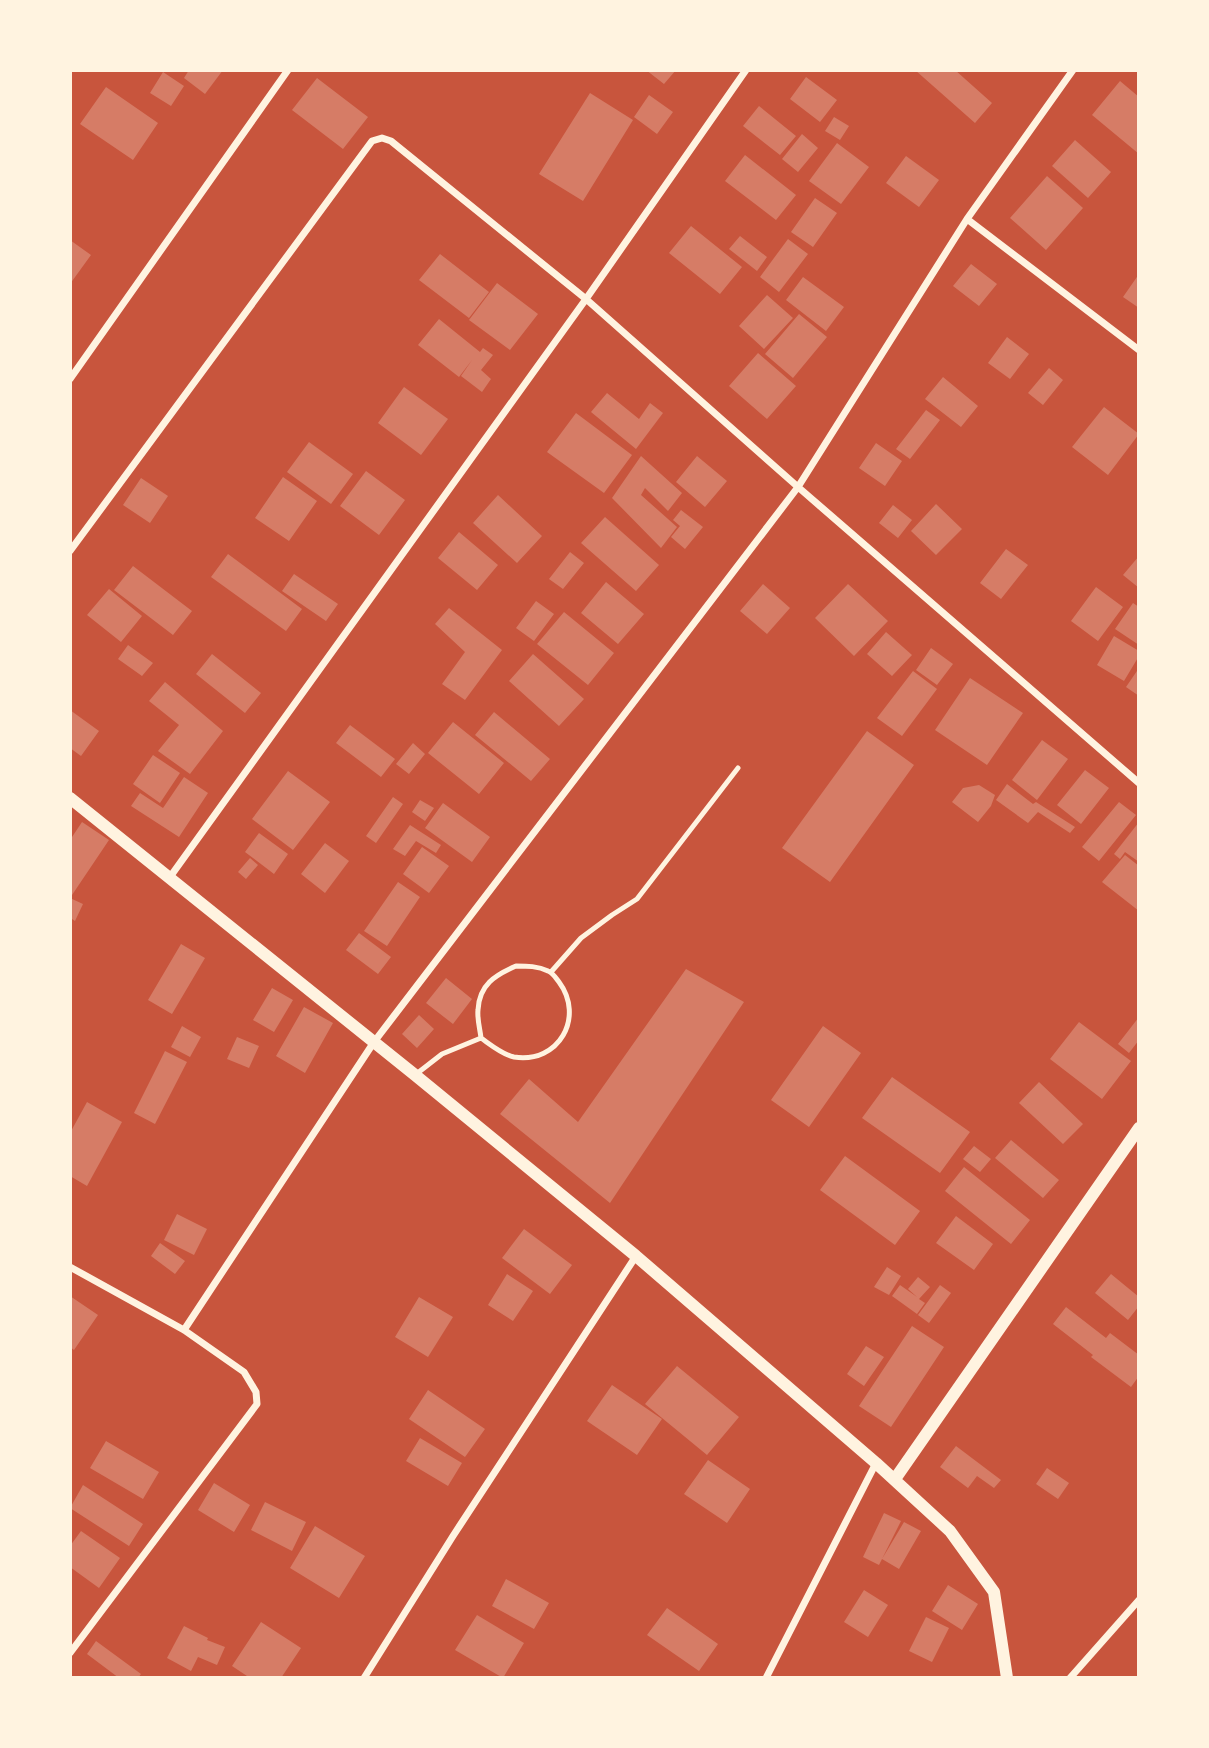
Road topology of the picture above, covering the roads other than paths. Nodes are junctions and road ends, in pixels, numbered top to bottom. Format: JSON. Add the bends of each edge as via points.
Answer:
{"nodes":[{"id":1,"x":288,"y":70,"type":"edge"},
{"id":2,"x":746,"y":70,"type":"edge"},
{"id":3,"x":1073,"y":70,"type":"edge"},
{"id":4,"x":967,"y":219,"type":"junction"},
{"id":5,"x":586,"y":299,"type":"junction"},
{"id":6,"x":1139,"y":350,"type":"edge"},
{"id":7,"x":70,"y":379,"type":"edge"},
{"id":8,"x":798,"y":486,"type":"junction"},
{"id":9,"x":70,"y":551,"type":"edge"},
{"id":10,"x":738,"y":768,"type":"dead end"},
{"id":11,"x":1139,"y":783,"type":"edge"},
{"id":12,"x":70,"y":798,"type":"edge"},
{"id":13,"x":170,"y":877,"type":"junction"},
{"id":14,"x":551,"y":972,"type":"junction"},
{"id":15,"x":481,"y":1038,"type":"junction"},
{"id":16,"x":374,"y":1042,"type":"junction"},
{"id":17,"x":415,"y":1075,"type":"junction"},
{"id":18,"x":1139,"y":1128,"type":"edge"},
{"id":19,"x":636,"y":1256,"type":"junction"},
{"id":20,"x":70,"y":1267,"type":"edge"},
{"id":21,"x":184,"y":1330,"type":"junction"},
{"id":22,"x":876,"y":1462,"type":"junction"},
{"id":23,"x":895,"y":1479,"type":"junction"},
{"id":24,"x":1139,"y":1600,"type":"edge"},
{"id":25,"x":70,"y":1653,"type":"edge"},
{"id":26,"x":364,"y":1678,"type":"edge"},
{"id":27,"x":766,"y":1678,"type":"edge"},
{"id":28,"x":1007,"y":1678,"type":"edge"},
{"id":29,"x":1070,"y":1678,"type":"edge"}],
"edges":[{"from":1,"to":7,"type":"street"},
{"from":2,"to":5,"type":"street"},
{"from":3,"to":4,"type":"street"},
{"from":4,"to":6,"type":"street"},
{"from":4,"to":8,"type":"street"},
{"from":5,"to":8,"type":"street"},
{"from":5,"to":9,"type":"street","via":[[391,141],[372,141]]},
{"from":5,"to":13,"type":"street"},
{"from":8,"to":11,"type":"street"},
{"from":8,"to":16,"type":"street"},
{"from":10,"to":14,"type":"lane","via":[[637,899],[581,938]]},
{"from":12,"to":13,"type":"street"},
{"from":13,"to":16,"type":"street"},
{"from":14,"to":15,"type":"lane","via":[[516,966],[496,974],[483,990],[478,1010]]},
{"from":14,"to":15,"type":"lane","via":[[567,993],[571,1014],[565,1034],[552,1049],[533,1057],[512,1056]]},
{"from":15,"to":17,"type":"lane","via":[[442,1054]]},
{"from":16,"to":17,"type":"street"},
{"from":16,"to":21,"type":"street"},
{"from":17,"to":19,"type":"street"},
{"from":18,"to":23,"type":"street"},
{"from":19,"to":22,"type":"street"},
{"from":19,"to":26,"type":"street"},
{"from":20,"to":21,"type":"street"},
{"from":21,"to":25,"type":"street","via":[[244,1372],[256,1392],[257,1404]]},
{"from":22,"to":23,"type":"street"},
{"from":22,"to":27,"type":"street"},
{"from":23,"to":28,"type":"street","via":[[950,1531],[994,1592]]},
{"from":24,"to":29,"type":"street"}]}
